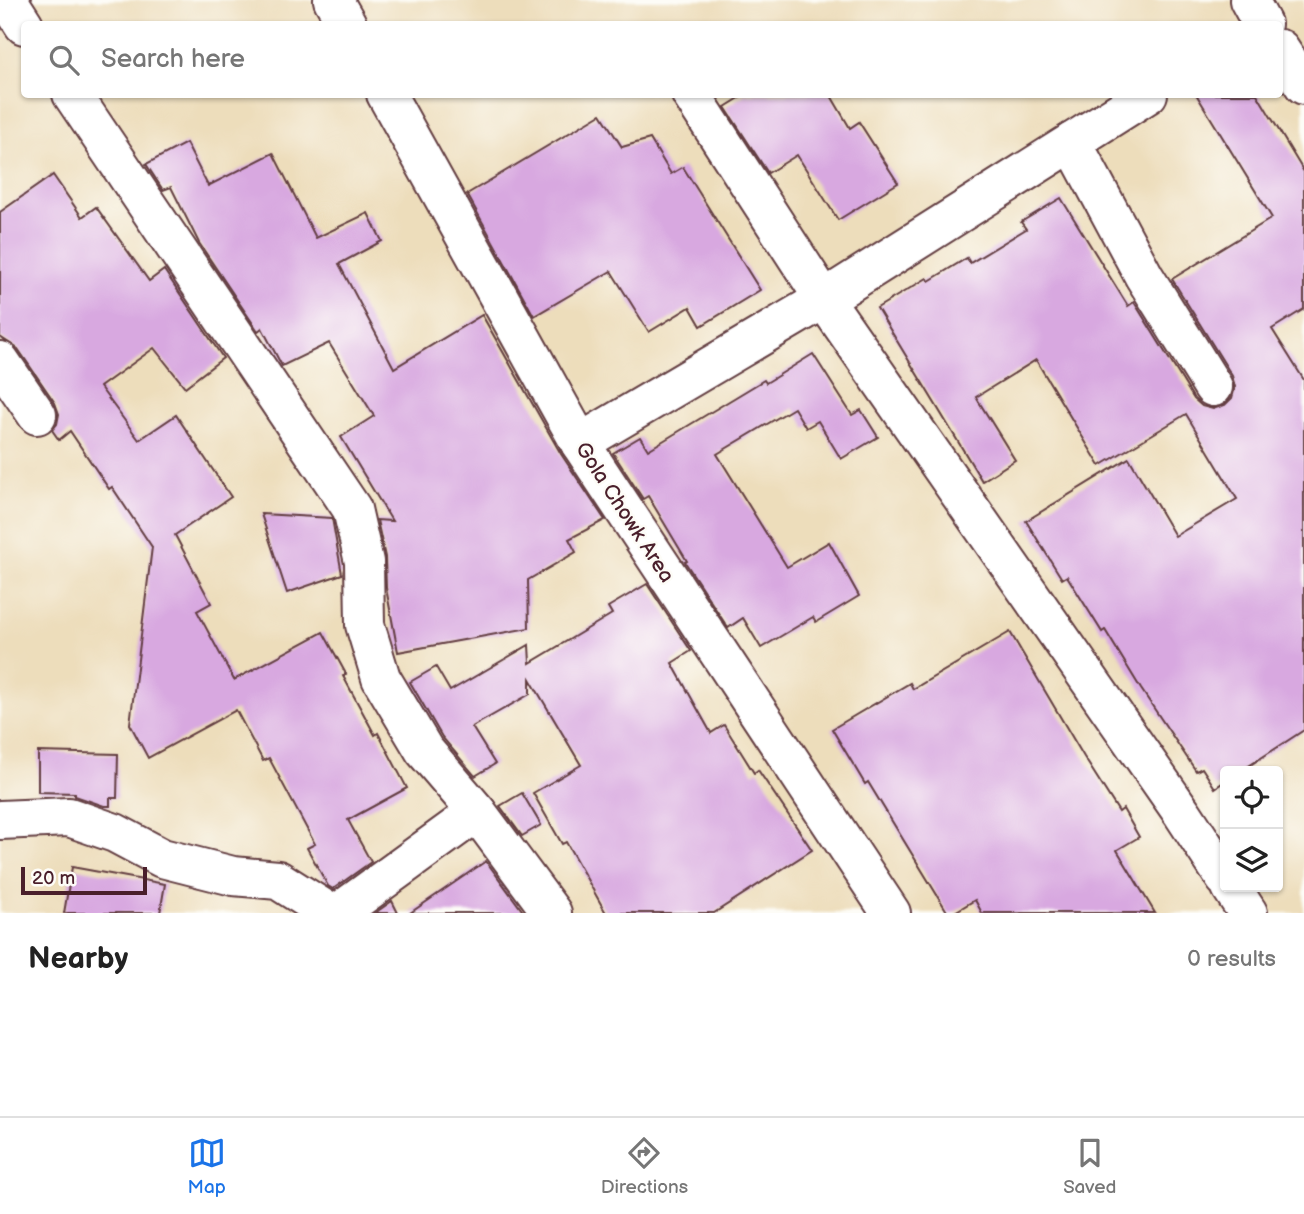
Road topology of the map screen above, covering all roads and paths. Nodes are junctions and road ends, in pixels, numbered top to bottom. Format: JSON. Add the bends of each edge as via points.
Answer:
{"nodes":[{"id":1,"x":8,"y":0,"type":"edge"},
{"id":2,"x":333,"y":0,"type":"edge"},
{"id":3,"x":21,"y":21,"type":"edge"},
{"id":4,"x":345,"y":21,"type":"edge"},
{"id":5,"x":1283,"y":54,"type":"edge"},
{"id":6,"x":1304,"y":85,"type":"edge"},
{"id":7,"x":75,"y":98,"type":"edge"},
{"id":8,"x":388,"y":98,"type":"edge"},
{"id":9,"x":694,"y":98,"type":"edge"},
{"id":10,"x":1142,"y":98,"type":"edge"},
{"id":11,"x":1072,"y":142,"type":"junction"},
{"id":12,"x":824,"y":299,"type":"junction"},
{"id":13,"x":0,"y":361,"type":"edge"},
{"id":14,"x":1213,"y":387,"type":"dead end"},
{"id":15,"x":37,"y":415,"type":"dead end"},
{"id":16,"x":580,"y":443,"type":"junction"},
{"id":17,"x":477,"y":812,"type":"junction"},
{"id":18,"x":0,"y":820,"type":"edge"},
{"id":19,"x":1220,"y":870,"type":"edge"},
{"id":20,"x":1234,"y":892,"type":"edge"},
{"id":21,"x":330,"y":913,"type":"edge"},
{"id":22,"x":338,"y":913,"type":"edge"},
{"id":23,"x":552,"y":913,"type":"edge"},
{"id":24,"x":891,"y":913,"type":"edge"},
{"id":25,"x":1248,"y":913,"type":"edge"}],
"edges":[{"from":1,"to":3,"type":"street"},
{"from":2,"to":4,"type":"street"},
{"from":5,"to":6,"type":"street"},
{"from":7,"to":17,"type":"street","via":[[352,509],[365,562],[365,625],[381,678],[424,750]]},
{"from":8,"to":16,"type":"street","name":"Gola Chowk Area"},
{"from":9,"to":12,"type":"street"},
{"from":10,"to":11,"type":"street"},
{"from":11,"to":12,"type":"street"},
{"from":11,"to":14,"type":"street","via":[[1143,276]]},
{"from":12,"to":16,"type":"street"},
{"from":12,"to":19,"type":"street"},
{"from":13,"to":15,"type":"street"},
{"from":16,"to":24,"type":"street","name":"Gola Chowk Area"},
{"from":17,"to":22,"type":"street"},
{"from":17,"to":23,"type":"street"},
{"from":18,"to":21,"type":"street","via":[[69,817],[116,832],[162,858],[233,876],[278,880]]},
{"from":20,"to":25,"type":"street"}]}
